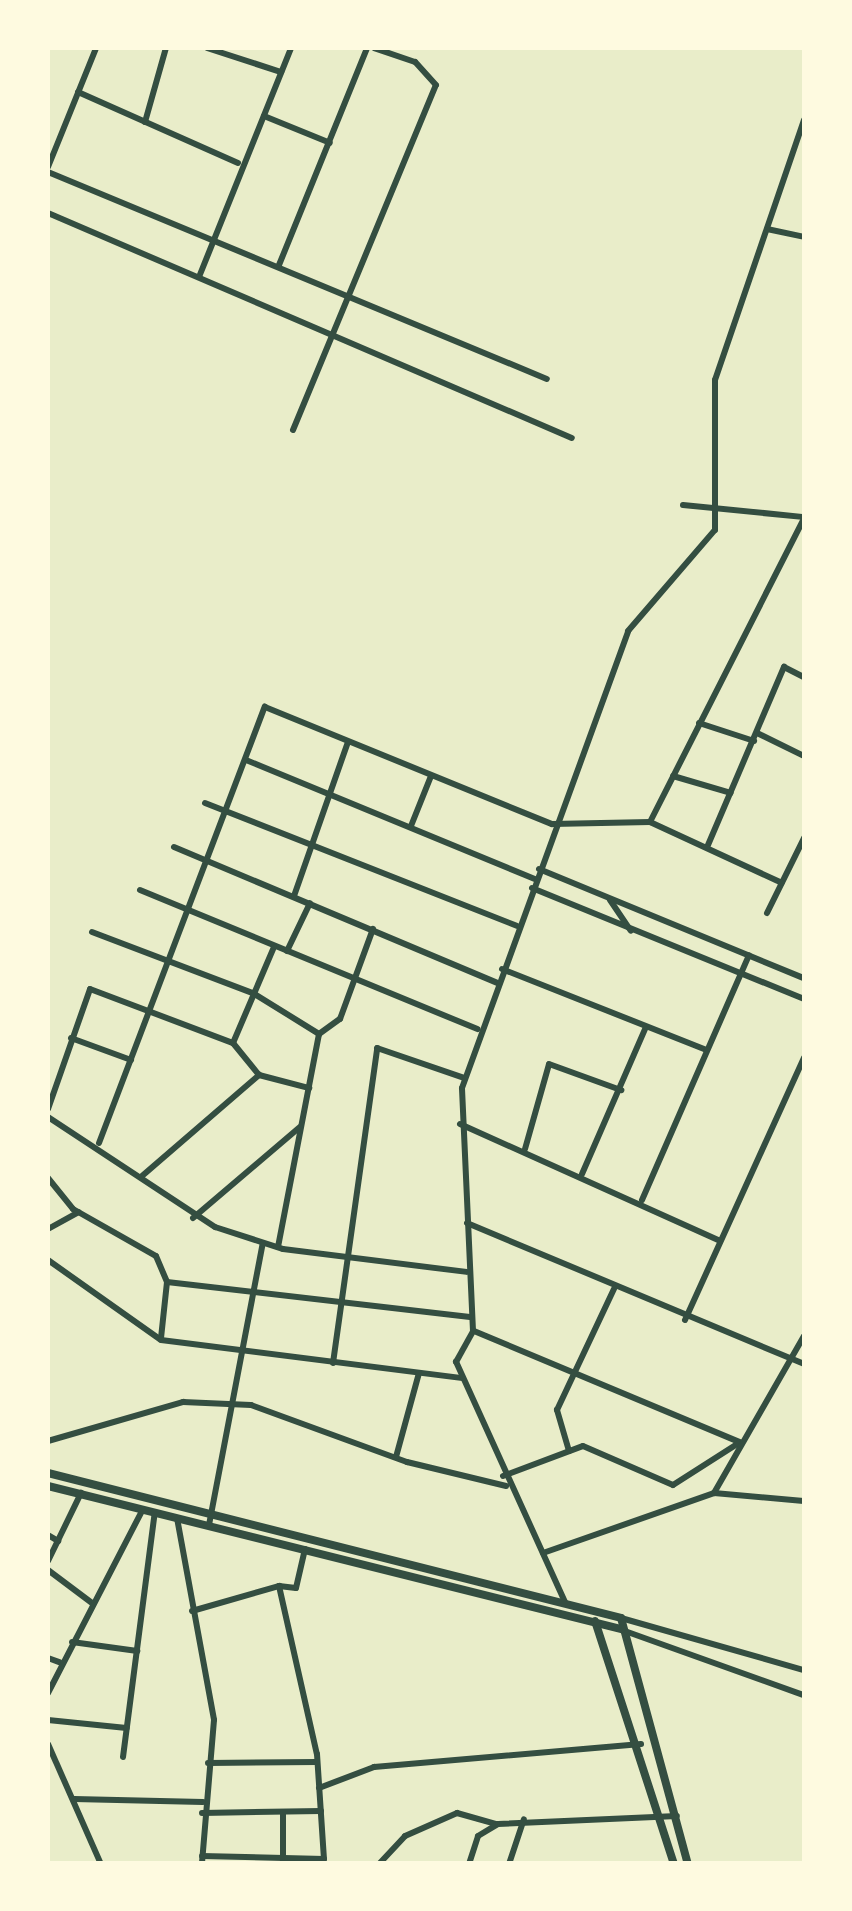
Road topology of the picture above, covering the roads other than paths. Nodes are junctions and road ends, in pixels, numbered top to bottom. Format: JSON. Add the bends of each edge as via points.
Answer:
{"nodes":[{"id":1,"x":96,"y":48,"type":"edge"},
{"id":2,"x":166,"y":48,"type":"edge"},
{"id":3,"x":207,"y":48,"type":"edge"},
{"id":4,"x":291,"y":48,"type":"edge"},
{"id":5,"x":371,"y":48,"type":"edge"},
{"id":6,"x":282,"y":72,"type":"junction"},
{"id":7,"x":78,"y":92,"type":"junction"},
{"id":8,"x":264,"y":116,"type":"junction"},
{"id":9,"x":804,"y":120,"type":"edge"},
{"id":10,"x":145,"y":122,"type":"junction"},
{"id":11,"x":330,"y":144,"type":"junction"},
{"id":12,"x":238,"y":163,"type":"junction"},
{"id":13,"x":48,"y":169,"type":"edge"},
{"id":14,"x":48,"y":213,"type":"edge"},
{"id":15,"x":767,"y":228,"type":"junction"},
{"id":16,"x":804,"y":237,"type":"edge"},
{"id":17,"x":214,"y":239,"type":"junction"},
{"id":18,"x":279,"y":265,"type":"junction"},
{"id":19,"x":200,"y":277,"type":"junction"},
{"id":20,"x":348,"y":293,"type":"junction"},
{"id":21,"x":332,"y":340,"type":"junction"},
{"id":22,"x":547,"y":379,"type":"dead end"},
{"id":23,"x":293,"y":430,"type":"dead end"},
{"id":24,"x":572,"y":438,"type":"dead end"},
{"id":25,"x":683,"y":505,"type":"dead end"},
{"id":26,"x":717,"y":507,"type":"junction"},
{"id":27,"x":804,"y":518,"type":"edge"},
{"id":28,"x":804,"y":677,"type":"edge"},
{"id":29,"x":700,"y":723,"type":"junction"},
{"id":30,"x":756,"y":737,"type":"junction"},
{"id":31,"x":348,"y":742,"type":"junction"},
{"id":32,"x":804,"y":756,"type":"edge"},
{"id":33,"x":246,"y":760,"type":"junction"},
{"id":34,"x":432,"y":776,"type":"junction"},
{"id":35,"x":673,"y":776,"type":"junction"},
{"id":36,"x":731,"y":793,"type":"junction"},
{"id":37,"x":329,"y":794,"type":"junction"},
{"id":38,"x":204,"y":803,"type":"dead end"},
{"id":39,"x":225,"y":811,"type":"junction"},
{"id":40,"x":650,"y":822,"type":"junction"},
{"id":41,"x":552,"y":824,"type":"junction"},
{"id":42,"x":411,"y":826,"type":"junction"},
{"id":43,"x":804,"y":838,"type":"edge"},
{"id":44,"x":312,"y":845,"type":"junction"},
{"id":45,"x":708,"y":845,"type":"junction"},
{"id":46,"x":174,"y":847,"type":"dead end"},
{"id":47,"x":207,"y":860,"type":"junction"},
{"id":48,"x":539,"y":869,"type":"junction"},
{"id":49,"x":782,"y":883,"type":"junction"},
{"id":50,"x":533,"y":884,"type":"junction"},
{"id":51,"x":140,"y":890,"type":"dead end"},
{"id":52,"x":294,"y":896,"type":"junction"},
{"id":53,"x":608,"y":898,"type":"junction"},
{"id":54,"x":310,"y":903,"type":"junction"},
{"id":55,"x":188,"y":910,"type":"junction"},
{"id":56,"x":767,"y":913,"type":"dead end"},
{"id":57,"x":517,"y":926,"type":"junction"},
{"id":58,"x":373,"y":929,"type":"junction"},
{"id":59,"x":92,"y":932,"type":"dead end"},
{"id":60,"x":632,"y":932,"type":"junction"},
{"id":61,"x":274,"y":947,"type":"junction"},
{"id":62,"x":286,"y":952,"type":"junction"},
{"id":63,"x":749,"y":955,"type":"junction"},
{"id":64,"x":169,"y":961,"type":"junction"},
{"id":65,"x":502,"y":969,"type":"junction"},
{"id":66,"x":804,"y":978,"type":"edge"},
{"id":67,"x":740,"y":979,"type":"junction"},
{"id":68,"x":353,"y":980,"type":"junction"},
{"id":69,"x":497,"y":983,"type":"junction"},
{"id":70,"x":253,"y":993,"type":"junction"},
{"id":71,"x":804,"y":999,"type":"edge"},
{"id":72,"x":150,"y":1011,"type":"junction"},
{"id":73,"x":478,"y":1029,"type":"junction"},
{"id":74,"x":646,"y":1029,"type":"junction"},
{"id":75,"x":319,"y":1034,"type":"junction"},
{"id":76,"x":70,"y":1038,"type":"junction"},
{"id":77,"x":233,"y":1043,"type":"junction"},
{"id":78,"x":707,"y":1050,"type":"junction"},
{"id":79,"x":804,"y":1058,"type":"edge"},
{"id":80,"x":130,"y":1060,"type":"junction"},
{"id":81,"x":259,"y":1074,"type":"junction"},
{"id":82,"x":464,"y":1078,"type":"junction"},
{"id":83,"x":308,"y":1088,"type":"junction"},
{"id":84,"x":621,"y":1090,"type":"junction"},
{"id":85,"x":48,"y":1108,"type":"edge"},
{"id":86,"x":48,"y":1117,"type":"edge"},
{"id":87,"x":460,"y":1124,"type":"junction"},
{"id":88,"x":301,"y":1126,"type":"junction"},
{"id":89,"x":99,"y":1142,"type":"junction"},
{"id":90,"x":524,"y":1149,"type":"junction"},
{"id":91,"x":582,"y":1174,"type":"junction"},
{"id":92,"x":142,"y":1176,"type":"junction"},
{"id":93,"x":48,"y":1178,"type":"edge"},
{"id":94,"x":642,"y":1200,"type":"junction"},
{"id":95,"x":79,"y":1212,"type":"junction"},
{"id":96,"x":194,"y":1218,"type":"junction"},
{"id":97,"x":467,"y":1222,"type":"junction"},
{"id":98,"x":48,"y":1229,"type":"edge"},
{"id":99,"x":719,"y":1240,"type":"junction"},
{"id":100,"x":263,"y":1242,"type":"junction"},
{"id":101,"x":278,"y":1248,"type":"junction"},
{"id":102,"x":345,"y":1255,"type":"junction"},
{"id":103,"x":48,"y":1260,"type":"edge"},
{"id":104,"x":466,"y":1272,"type":"junction"},
{"id":105,"x":167,"y":1282,"type":"junction"},
{"id":106,"x":614,"y":1289,"type":"junction"},
{"id":107,"x":253,"y":1292,"type":"junction"},
{"id":108,"x":340,"y":1302,"type":"junction"},
{"id":109,"x":470,"y":1318,"type":"junction"},
{"id":110,"x":686,"y":1320,"type":"junction"},
{"id":111,"x":473,"y":1331,"type":"junction"},
{"id":112,"x":804,"y":1336,"type":"edge"},
{"id":113,"x":161,"y":1340,"type":"junction"},
{"id":114,"x":248,"y":1352,"type":"junction"},
{"id":115,"x":794,"y":1358,"type":"junction"},
{"id":116,"x":333,"y":1363,"type":"junction"},
{"id":117,"x":804,"y":1364,"type":"edge"},
{"id":118,"x":419,"y":1373,"type":"junction"},
{"id":119,"x":575,"y":1373,"type":"junction"},
{"id":120,"x":463,"y":1378,"type":"junction"},
{"id":121,"x":237,"y":1403,"type":"junction"},
{"id":122,"x":48,"y":1441,"type":"edge"},
{"id":123,"x":740,"y":1442,"type":"junction"},
{"id":124,"x":569,"y":1452,"type":"junction"},
{"id":125,"x":396,"y":1457,"type":"junction"},
{"id":126,"x":48,"y":1473,"type":"edge"},
{"id":127,"x":503,"y":1476,"type":"junction"},
{"id":128,"x":48,"y":1486,"type":"edge"},
{"id":129,"x":507,"y":1486,"type":"junction"},
{"id":130,"x":714,"y":1493,"type":"junction"},
{"id":131,"x":82,"y":1494,"type":"junction"},
{"id":132,"x":804,"y":1501,"type":"edge"},
{"id":133,"x":143,"y":1509,"type":"junction"},
{"id":134,"x":214,"y":1509,"type":"junction"},
{"id":135,"x":154,"y":1512,"type":"junction"},
{"id":136,"x":177,"y":1517,"type":"junction"},
{"id":137,"x":208,"y":1525,"type":"junction"},
{"id":138,"x":48,"y":1535,"type":"edge"},
{"id":139,"x":58,"y":1541,"type":"junction"},
{"id":140,"x":305,"y":1549,"type":"junction"},
{"id":141,"x":542,"y":1553,"type":"junction"},
{"id":142,"x":48,"y":1562,"type":"edge"},
{"id":143,"x":48,"y":1570,"type":"edge"},
{"id":144,"x":278,"y":1586,"type":"junction"},
{"id":145,"x":565,"y":1602,"type":"junction"},
{"id":146,"x":92,"y":1603,"type":"junction"},
{"id":147,"x":192,"y":1612,"type":"junction"},
{"id":148,"x":595,"y":1616,"type":"junction"},
{"id":149,"x":621,"y":1618,"type":"junction"},
{"id":150,"x":621,"y":1630,"type":"junction"},
{"id":151,"x":72,"y":1642,"type":"junction"},
{"id":152,"x":136,"y":1651,"type":"junction"},
{"id":153,"x":48,"y":1658,"type":"edge"},
{"id":154,"x":59,"y":1662,"type":"junction"},
{"id":155,"x":804,"y":1670,"type":"edge"},
{"id":156,"x":48,"y":1693,"type":"edge"},
{"id":157,"x":804,"y":1695,"type":"edge"},
{"id":158,"x":48,"y":1720,"type":"edge"},
{"id":159,"x":127,"y":1728,"type":"junction"},
{"id":160,"x":48,"y":1744,"type":"edge"},
{"id":161,"x":641,"y":1744,"type":"junction"},
{"id":162,"x":123,"y":1757,"type":"dead end"},
{"id":163,"x":317,"y":1762,"type":"junction"},
{"id":164,"x":208,"y":1763,"type":"junction"},
{"id":165,"x":319,"y":1788,"type":"junction"},
{"id":166,"x":74,"y":1799,"type":"junction"},
{"id":167,"x":203,"y":1802,"type":"junction"},
{"id":168,"x":282,"y":1812,"type":"junction"},
{"id":169,"x":321,"y":1812,"type":"junction"},
{"id":170,"x":201,"y":1813,"type":"junction"},
{"id":171,"x":677,"y":1816,"type":"junction"},
{"id":172,"x":662,"y":1817,"type":"junction"},
{"id":173,"x":524,"y":1820,"type":"junction"},
{"id":174,"x":498,"y":1824,"type":"junction"},
{"id":175,"x":202,"y":1860,"type":"edge"},
{"id":176,"x":282,"y":1861,"type":"edge"},
{"id":177,"x":101,"y":1864,"type":"edge"},
{"id":178,"x":378,"y":1864,"type":"edge"},
{"id":179,"x":469,"y":1864,"type":"edge"},
{"id":180,"x":508,"y":1864,"type":"edge"},
{"id":181,"x":674,"y":1864,"type":"edge"},
{"id":182,"x":688,"y":1864,"type":"edge"}],
"edges":[{"from":1,"to":7,"type":"street"},
{"from":2,"to":10,"type":"street"},
{"from":3,"to":6,"type":"street"},
{"from":4,"to":6,"type":"street"},
{"from":5,"to":11,"type":"street"},
{"from":5,"to":20,"type":"street","via":[[415,62],[436,85]]},
{"from":6,"to":8,"type":"street"},
{"from":7,"to":10,"type":"street"},
{"from":7,"to":13,"type":"street"},
{"from":8,"to":11,"type":"street"},
{"from":8,"to":12,"type":"street"},
{"from":9,"to":15,"type":"street"},
{"from":10,"to":12,"type":"street"},
{"from":11,"to":18,"type":"street"},
{"from":12,"to":17,"type":"street"},
{"from":13,"to":17,"type":"street"},
{"from":14,"to":19,"type":"street"},
{"from":15,"to":16,"type":"street"},
{"from":15,"to":26,"type":"street","via":[[713,392]]},
{"from":17,"to":18,"type":"street"},
{"from":17,"to":19,"type":"street"},
{"from":18,"to":20,"type":"street"},
{"from":19,"to":21,"type":"street"},
{"from":20,"to":21,"type":"street"},
{"from":20,"to":22,"type":"street"},
{"from":21,"to":23,"type":"street"},
{"from":21,"to":24,"type":"street"},
{"from":25,"to":26,"type":"street"},
{"from":26,"to":27,"type":"street"},
{"from":26,"to":41,"type":"street","via":[[703,554],[628,631]]},
{"from":27,"to":29,"type":"street"},
{"from":28,"to":30,"type":"street","via":[[784,667]]},
{"from":29,"to":30,"type":"street"},
{"from":29,"to":35,"type":"street"},
{"from":30,"to":32,"type":"street"},
{"from":30,"to":36,"type":"street"},
{"from":31,"to":33,"type":"street","via":[[265,707]]},
{"from":31,"to":34,"type":"street"},
{"from":31,"to":37,"type":"street"},
{"from":33,"to":37,"type":"street"},
{"from":33,"to":39,"type":"street"},
{"from":34,"to":41,"type":"street"},
{"from":34,"to":42,"type":"street"},
{"from":35,"to":36,"type":"street"},
{"from":35,"to":40,"type":"street"},
{"from":36,"to":45,"type":"street"},
{"from":37,"to":42,"type":"street"},
{"from":37,"to":44,"type":"street"},
{"from":38,"to":39,"type":"street"},
{"from":39,"to":44,"type":"street"},
{"from":39,"to":47,"type":"street"},
{"from":40,"to":41,"type":"street"},
{"from":40,"to":45,"type":"street"},
{"from":41,"to":48,"type":"street"},
{"from":42,"to":50,"type":"street"},
{"from":43,"to":49,"type":"street"},
{"from":44,"to":52,"type":"street"},
{"from":44,"to":57,"type":"street"},
{"from":45,"to":49,"type":"street"},
{"from":46,"to":47,"type":"street"},
{"from":47,"to":52,"type":"street"},
{"from":47,"to":55,"type":"street"},
{"from":48,"to":50,"type":"street"},
{"from":48,"to":53,"type":"street"},
{"from":49,"to":56,"type":"street"},
{"from":50,"to":57,"type":"street"},
{"from":50,"to":60,"type":"street"},
{"from":51,"to":55,"type":"street"},
{"from":52,"to":54,"type":"street"},
{"from":53,"to":60,"type":"street"},
{"from":53,"to":63,"type":"street"},
{"from":54,"to":58,"type":"street"},
{"from":54,"to":62,"type":"street"},
{"from":55,"to":61,"type":"street"},
{"from":55,"to":64,"type":"street"},
{"from":57,"to":65,"type":"street"},
{"from":58,"to":68,"type":"street"},
{"from":58,"to":69,"type":"street"},
{"from":59,"to":64,"type":"street"},
{"from":60,"to":67,"type":"street"},
{"from":61,"to":62,"type":"street"},
{"from":61,"to":70,"type":"street"},
{"from":62,"to":68,"type":"street"},
{"from":63,"to":66,"type":"street"},
{"from":63,"to":67,"type":"street"},
{"from":64,"to":70,"type":"street"},
{"from":64,"to":72,"type":"street"},
{"from":65,"to":69,"type":"street"},
{"from":65,"to":74,"type":"street"},
{"from":67,"to":71,"type":"street"},
{"from":67,"to":78,"type":"street"},
{"from":68,"to":73,"type":"street"},
{"from":68,"to":75,"type":"street","via":[[340,1019]]},
{"from":69,"to":73,"type":"street"},
{"from":70,"to":75,"type":"street"},
{"from":70,"to":77,"type":"street"},
{"from":72,"to":76,"type":"street","via":[[90,988]]},
{"from":72,"to":77,"type":"street"},
{"from":72,"to":80,"type":"street"},
{"from":73,"to":82,"type":"street"},
{"from":74,"to":78,"type":"street"},
{"from":74,"to":84,"type":"street"},
{"from":75,"to":83,"type":"street"},
{"from":76,"to":80,"type":"street"},
{"from":76,"to":85,"type":"street"},
{"from":77,"to":81,"type":"street"},
{"from":78,"to":94,"type":"street"},
{"from":79,"to":99,"type":"street"},
{"from":80,"to":89,"type":"street"},
{"from":81,"to":83,"type":"street"},
{"from":81,"to":92,"type":"street"},
{"from":82,"to":87,"type":"street"},
{"from":82,"to":102,"type":"street","via":[[377,1048]]},
{"from":83,"to":88,"type":"street"},
{"from":84,"to":90,"type":"street","via":[[549,1064]]},
{"from":84,"to":91,"type":"street"},
{"from":86,"to":89,"type":"street"},
{"from":87,"to":90,"type":"street"},
{"from":87,"to":97,"type":"street"},
{"from":88,"to":96,"type":"street"},
{"from":88,"to":101,"type":"street"},
{"from":89,"to":92,"type":"street"},
{"from":90,"to":91,"type":"street"},
{"from":91,"to":94,"type":"street"},
{"from":92,"to":96,"type":"street"},
{"from":93,"to":95,"type":"street"},
{"from":94,"to":99,"type":"street"},
{"from":95,"to":98,"type":"street"},
{"from":95,"to":105,"type":"street","via":[[156,1256]]},
{"from":96,"to":100,"type":"street"},
{"from":97,"to":104,"type":"street"},
{"from":97,"to":106,"type":"street"},
{"from":99,"to":110,"type":"street"},
{"from":100,"to":101,"type":"street"},
{"from":100,"to":107,"type":"street"},
{"from":101,"to":102,"type":"street"},
{"from":102,"to":104,"type":"street"},
{"from":102,"to":108,"type":"street"},
{"from":103,"to":113,"type":"street"},
{"from":104,"to":109,"type":"street"},
{"from":105,"to":107,"type":"street"},
{"from":105,"to":113,"type":"street"},
{"from":106,"to":110,"type":"street"},
{"from":106,"to":119,"type":"street"},
{"from":107,"to":108,"type":"street"},
{"from":107,"to":114,"type":"street"},
{"from":108,"to":109,"type":"street"},
{"from":108,"to":116,"type":"street"},
{"from":109,"to":111,"type":"street"},
{"from":110,"to":115,"type":"street"},
{"from":111,"to":119,"type":"street"},
{"from":111,"to":120,"type":"street","via":[[456,1362]]},
{"from":112,"to":115,"type":"street"},
{"from":113,"to":114,"type":"street"},
{"from":114,"to":116,"type":"street"},
{"from":114,"to":121,"type":"street"},
{"from":115,"to":117,"type":"street"},
{"from":115,"to":123,"type":"street"},
{"from":116,"to":118,"type":"street"},
{"from":118,"to":120,"type":"street"},
{"from":118,"to":125,"type":"street"},
{"from":119,"to":123,"type":"street"},
{"from":119,"to":124,"type":"street","via":[[557,1410]]},
{"from":120,"to":127,"type":"street"},
{"from":121,"to":122,"type":"street","via":[[183,1402]]},
{"from":121,"to":125,"type":"street","via":[[340,1430]]},
{"from":121,"to":134,"type":"street"},
{"from":123,"to":124,"type":"street","via":[[673,1485],[583,1446]]},
{"from":123,"to":130,"type":"street"},
{"from":124,"to":127,"type":"street"},
{"from":125,"to":129,"type":"street"},
{"from":126,"to":134,"type":"street"},
{"from":127,"to":129,"type":"street"},
{"from":128,"to":131,"type":"street"},
{"from":129,"to":141,"type":"street"},
{"from":130,"to":132,"type":"street"},
{"from":130,"to":141,"type":"street"},
{"from":131,"to":133,"type":"street"},
{"from":131,"to":139,"type":"street"},
{"from":133,"to":135,"type":"street"},
{"from":133,"to":146,"type":"street"},
{"from":134,"to":137,"type":"street"},
{"from":134,"to":145,"type":"street"},
{"from":135,"to":136,"type":"street"},
{"from":135,"to":152,"type":"street"},
{"from":136,"to":137,"type":"street"},
{"from":136,"to":147,"type":"street"},
{"from":137,"to":140,"type":"street"},
{"from":138,"to":139,"type":"street"},
{"from":139,"to":142,"type":"street"},
{"from":140,"to":144,"type":"street","via":[[296,1588]]},
{"from":140,"to":148,"type":"street"},
{"from":141,"to":145,"type":"street"},
{"from":143,"to":146,"type":"street"},
{"from":144,"to":147,"type":"street"},
{"from":144,"to":163,"type":"street"},
{"from":145,"to":148,"type":"street"},
{"from":146,"to":151,"type":"street"},
{"from":147,"to":164,"type":"street","via":[[214,1720]]},
{"from":148,"to":149,"type":"street"},
{"from":148,"to":150,"type":"street"},
{"from":148,"to":161,"type":"street"},
{"from":149,"to":150,"type":"street"},
{"from":149,"to":155,"type":"street"},
{"from":150,"to":157,"type":"street"},
{"from":150,"to":171,"type":"street"},
{"from":151,"to":152,"type":"street"},
{"from":151,"to":154,"type":"street"},
{"from":152,"to":159,"type":"street"},
{"from":153,"to":154,"type":"street"},
{"from":154,"to":156,"type":"street"},
{"from":158,"to":159,"type":"street"},
{"from":159,"to":162,"type":"street"},
{"from":160,"to":166,"type":"street"},
{"from":161,"to":165,"type":"street","via":[[374,1768]]},
{"from":161,"to":172,"type":"street"},
{"from":163,"to":164,"type":"street"},
{"from":163,"to":165,"type":"street"},
{"from":164,"to":167,"type":"street"},
{"from":165,"to":169,"type":"street"},
{"from":166,"to":167,"type":"street"},
{"from":166,"to":177,"type":"street"},
{"from":167,"to":170,"type":"street"},
{"from":168,"to":169,"type":"street"},
{"from":168,"to":170,"type":"street"},
{"from":168,"to":176,"type":"street"},
{"from":169,"to":176,"type":"street","via":[[324,1859]]},
{"from":170,"to":175,"type":"street"},
{"from":171,"to":172,"type":"street"},
{"from":171,"to":182,"type":"street"},
{"from":172,"to":173,"type":"street"},
{"from":172,"to":181,"type":"street"},
{"from":173,"to":174,"type":"street"},
{"from":173,"to":180,"type":"street"},
{"from":174,"to":178,"type":"street","via":[[457,1814],[405,1836]]},
{"from":174,"to":179,"type":"street","via":[[478,1836]]},
{"from":175,"to":176,"type":"street"}]}
